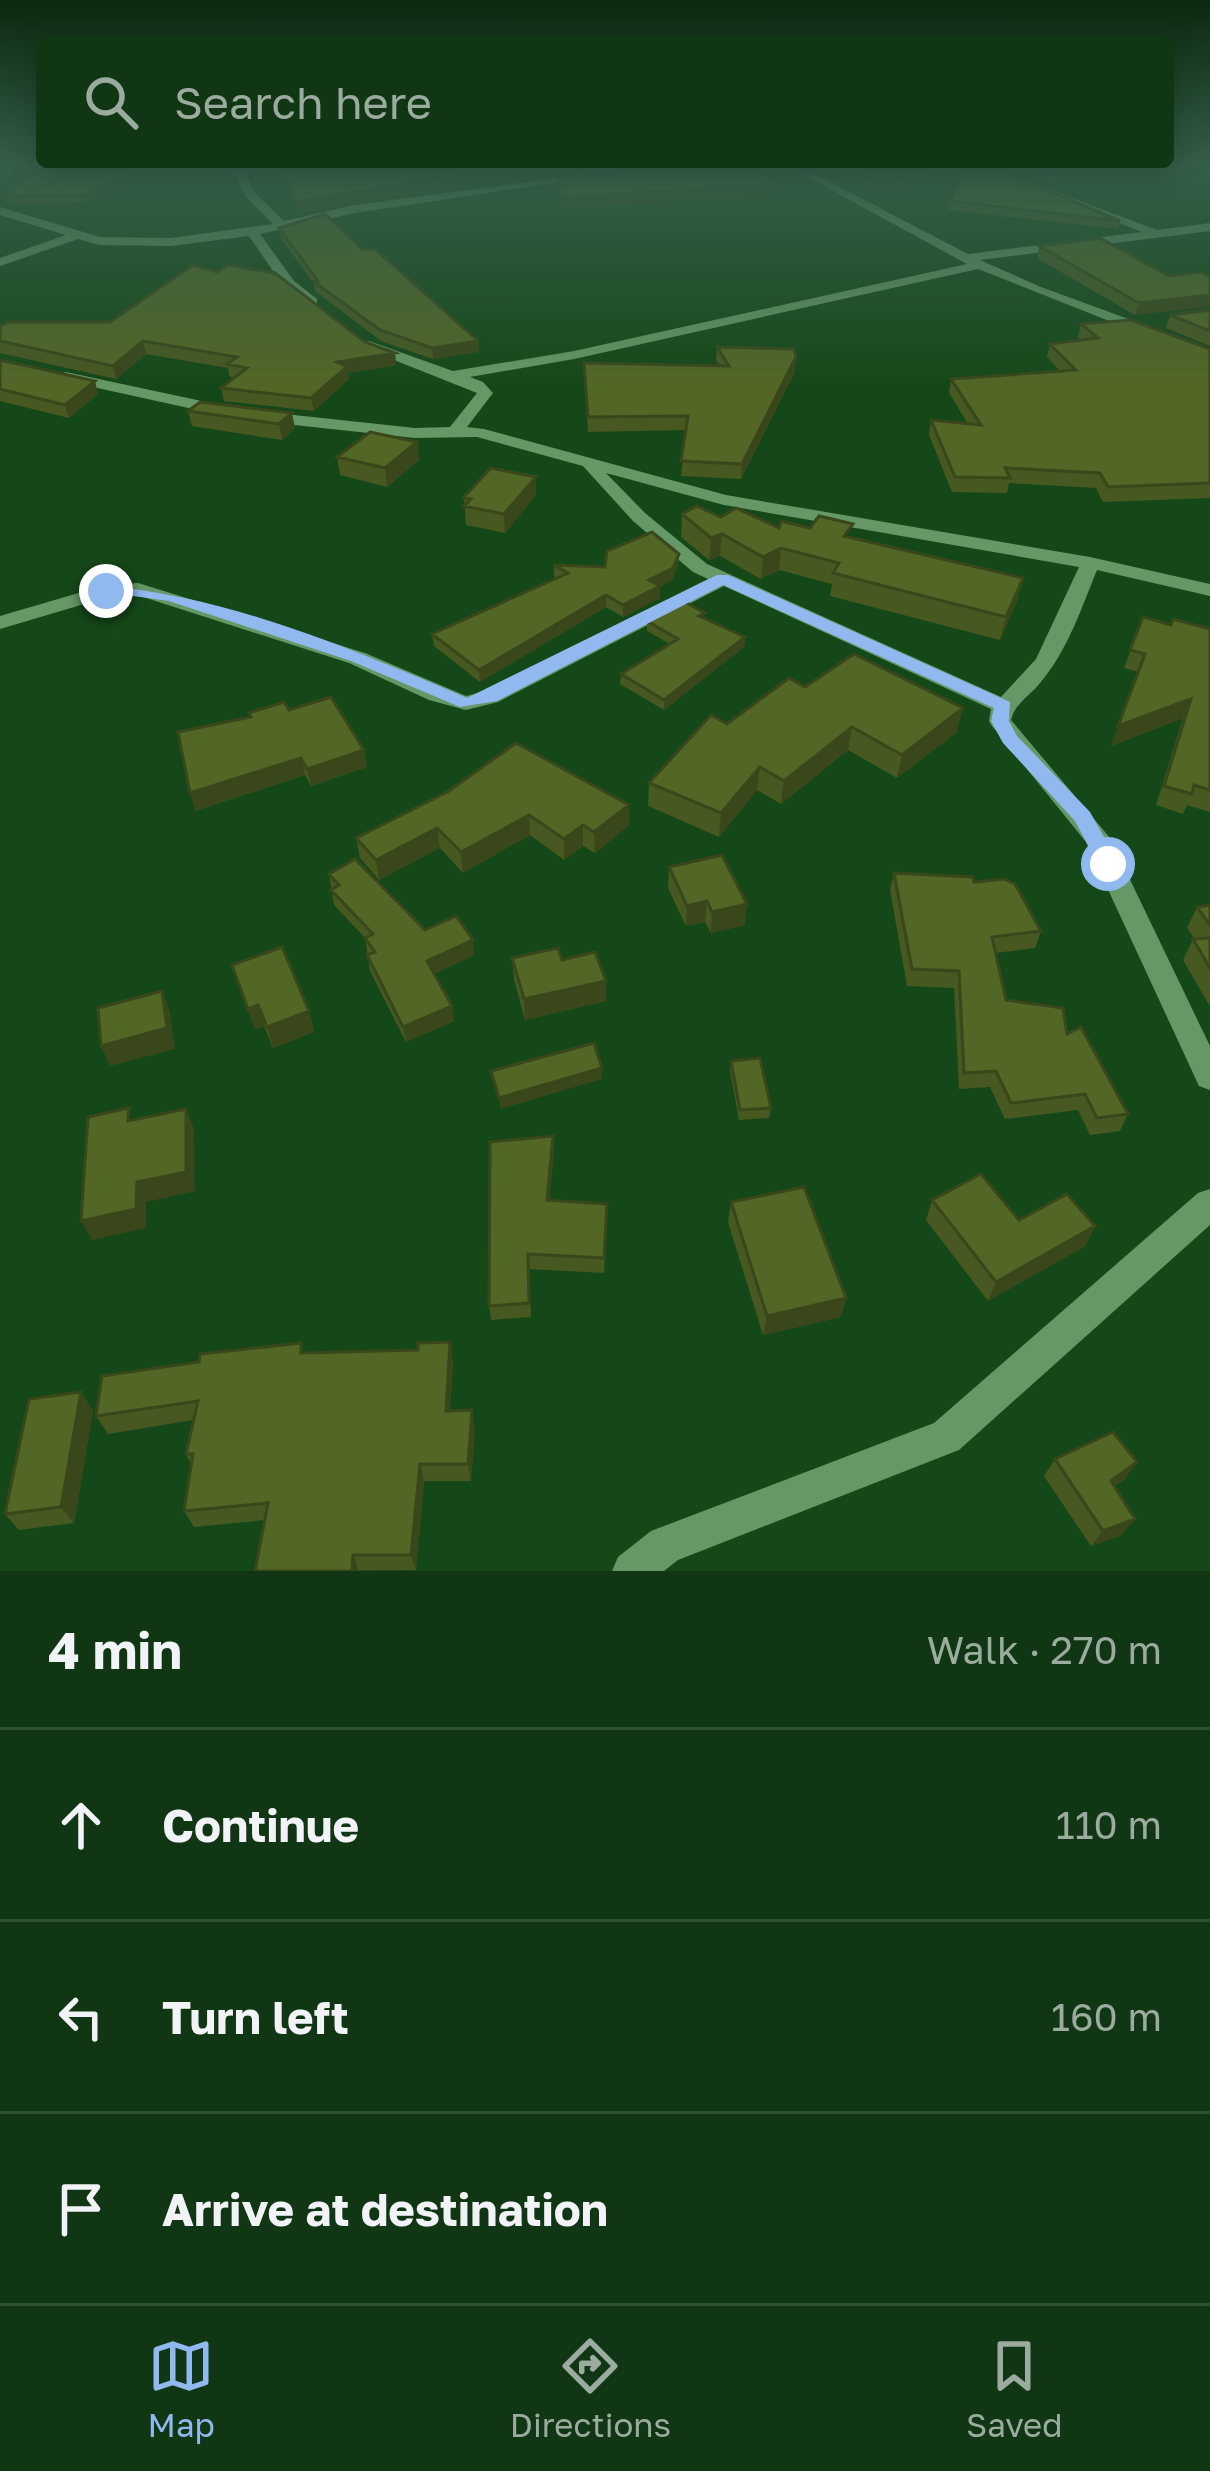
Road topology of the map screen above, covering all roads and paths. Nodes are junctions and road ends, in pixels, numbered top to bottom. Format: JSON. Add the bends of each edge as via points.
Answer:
{"nodes":[{"id":1,"x":62,"y":240,"type":"edge"},
{"id":2,"x":108,"y":240,"type":"edge"},
{"id":3,"x":167,"y":240,"type":"edge"},
{"id":4,"x":258,"y":240,"type":"edge"},
{"id":5,"x":931,"y":240,"type":"edge"},
{"id":6,"x":1114,"y":240,"type":"edge"},
{"id":7,"x":0,"y":262,"type":"edge"},
{"id":8,"x":971,"y":262,"type":"junction"},
{"id":9,"x":320,"y":308,"type":"edge"},
{"id":10,"x":1172,"y":318,"type":"edge"},
{"id":11,"x":1134,"y":323,"type":"junction"},
{"id":12,"x":354,"y":334,"type":"edge"},
{"id":13,"x":1210,"y":357,"type":"edge"},
{"id":14,"x":45,"y":372,"type":"edge"},
{"id":15,"x":458,"y":374,"type":"junction"},
{"id":16,"x":457,"y":429,"type":"junction"},
{"id":17,"x":591,"y":467,"type":"junction"},
{"id":18,"x":1090,"y":563,"type":"junction"},
{"id":19,"x":723,"y":579,"type":"junction"},
{"id":20,"x":1210,"y":590,"type":"edge"},
{"id":21,"x":0,"y":623,"type":"edge"},
{"id":22,"x":1003,"y":706,"type":"junction"},
{"id":23,"x":1210,"y":1077,"type":"edge"},
{"id":24,"x":1210,"y":1204,"type":"edge"},
{"id":25,"x":632,"y":1571,"type":"edge"}],
"edges":[{"from":1,"to":7,"type":"street"},
{"from":2,"to":3,"type":"street"},
{"from":4,"to":9,"type":"street","via":[[289,284]]},
{"from":5,"to":8,"type":"street"},
{"from":6,"to":8,"type":"street"},
{"from":8,"to":11,"type":"street"},
{"from":8,"to":15,"type":"street","via":[[574,355]]},
{"from":10,"to":11,"type":"street"},
{"from":11,"to":13,"type":"street"},
{"from":12,"to":15,"type":"street","via":[[390,356]]},
{"from":14,"to":16,"type":"street","via":[[296,422],[415,434]]},
{"from":15,"to":16,"type":"street","via":[[485,393]]},
{"from":16,"to":17,"type":"street"},
{"from":17,"to":18,"type":"street","via":[[794,514]]},
{"from":17,"to":19,"type":"street","via":[[680,554]]},
{"from":18,"to":20,"type":"street"},
{"from":18,"to":22,"type":"street","via":[[1037,680]]},
{"from":19,"to":21,"type":"street","via":[[466,704],[357,658],[138,590],[106,591]]},
{"from":19,"to":22,"type":"street"},
{"from":22,"to":23,"type":"street","via":[[1000,721],[1010,739],[1097,838]]},
{"from":24,"to":25,"type":"street","via":[[946,1437],[664,1545]]}]}
